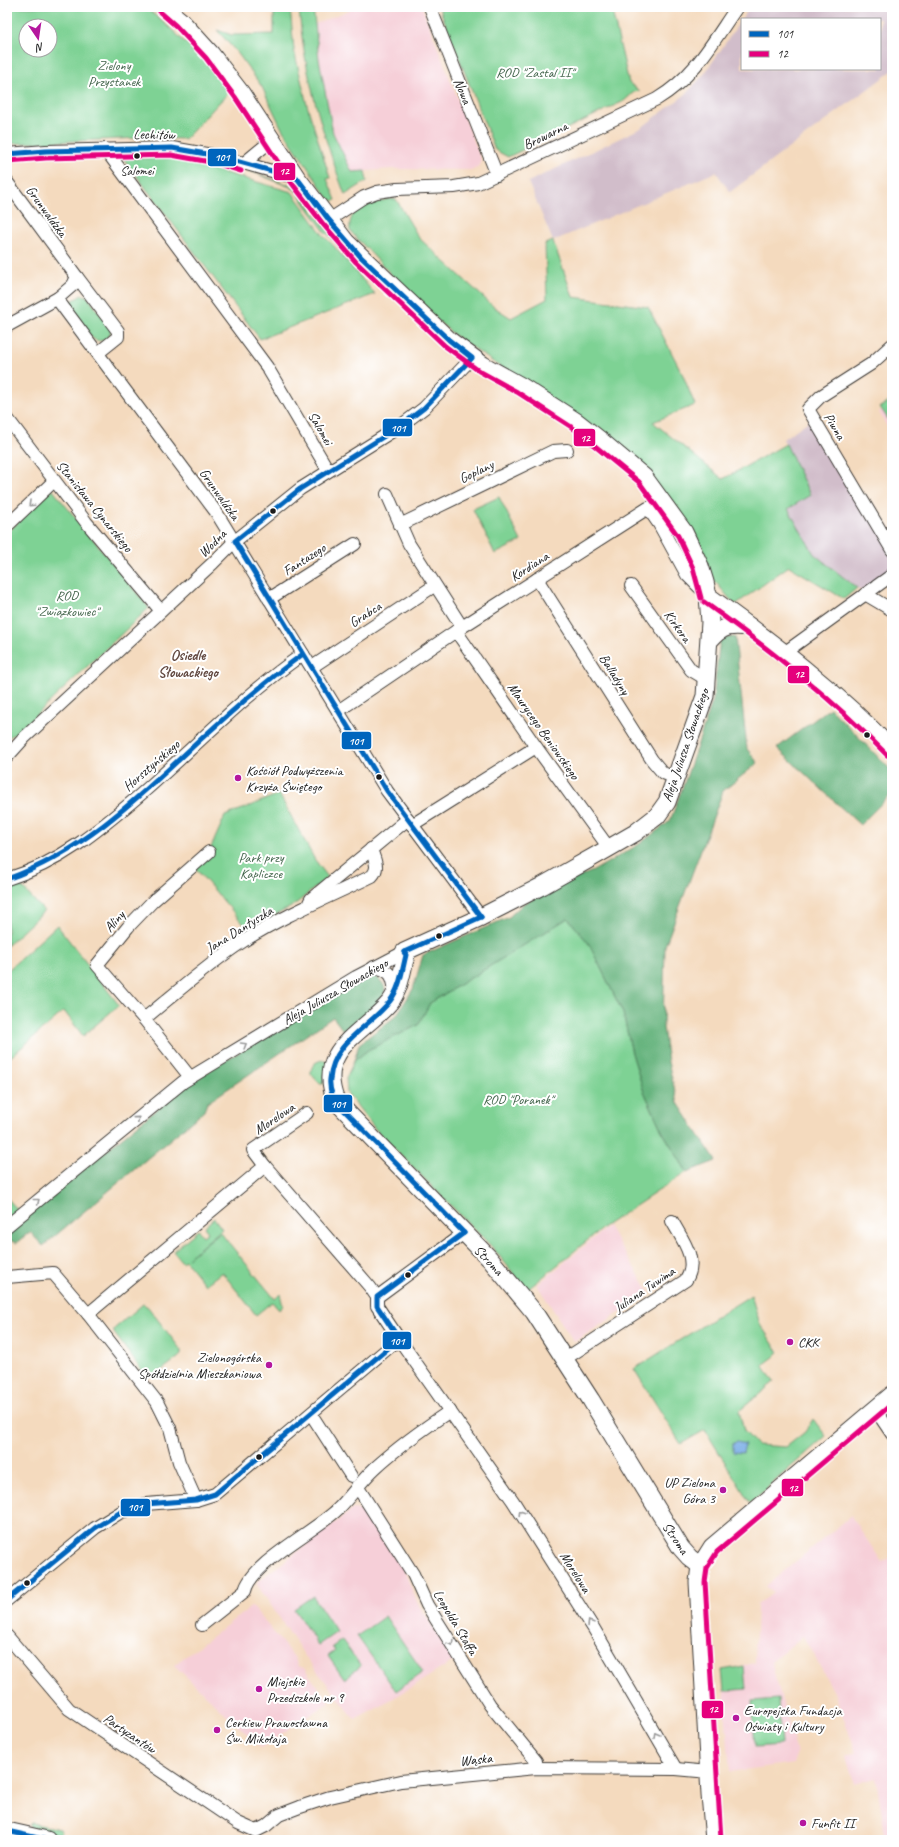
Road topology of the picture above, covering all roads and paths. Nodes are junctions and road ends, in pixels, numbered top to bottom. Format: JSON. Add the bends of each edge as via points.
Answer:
{"nodes":[{"id":1,"x":164,"y":7,"type":"edge"},
{"id":2,"x":430,"y":7,"type":"edge"},
{"id":3,"x":737,"y":7,"type":"edge"},
{"id":4,"x":272,"y":140,"type":"junction"},
{"id":5,"x":104,"y":149,"type":"junction"},
{"id":6,"x":7,"y":154,"type":"edge"},
{"id":7,"x":243,"y":164,"type":"junction"},
{"id":8,"x":497,"y":175,"type":"junction"},
{"id":9,"x":297,"y":178,"type":"junction"},
{"id":10,"x":7,"y":182,"type":"edge"},
{"id":11,"x":329,"y":220,"type":"junction"},
{"id":12,"x":77,"y":277,"type":"junction"},
{"id":13,"x":58,"y":298,"type":"junction"},
{"id":14,"x":7,"y":326,"type":"edge"},
{"id":15,"x":892,"y":345,"type":"edge"},
{"id":16,"x":98,"y":354,"type":"junction"},
{"id":17,"x":472,"y":358,"type":"junction"},
{"id":18,"x":7,"y":419,"type":"edge"},
{"id":19,"x":567,"y":450,"type":"dead end"},
{"id":20,"x":328,"y":470,"type":"junction"},
{"id":21,"x":54,"y":481,"type":"junction"},
{"id":22,"x":387,"y":494,"type":"dead end"},
{"id":23,"x":400,"y":525,"type":"junction"},
{"id":24,"x":7,"y":526,"type":"edge"},
{"id":25,"x":235,"y":541,"type":"junction"},
{"id":26,"x":355,"y":544,"type":"dead end"},
{"id":27,"x":892,"y":550,"type":"edge"},
{"id":28,"x":892,"y":575,"type":"edge"},
{"id":29,"x":537,"y":579,"type":"junction"},
{"id":30,"x":434,"y":586,"type":"junction"},
{"id":31,"x":631,"y":586,"type":"dead end"},
{"id":32,"x":865,"y":594,"type":"junction"},
{"id":33,"x":708,"y":596,"type":"junction"},
{"id":34,"x":269,"y":599,"type":"junction"},
{"id":35,"x":892,"y":610,"type":"edge"},
{"id":36,"x":161,"y":611,"type":"junction"},
{"id":37,"x":750,"y":627,"type":"junction"},
{"id":38,"x":459,"y":629,"type":"junction"},
{"id":39,"x":710,"y":640,"type":"junction"},
{"id":40,"x":784,"y":653,"type":"junction"},
{"id":41,"x":303,"y":654,"type":"junction"},
{"id":42,"x":312,"y":667,"type":"junction"},
{"id":43,"x":707,"y":677,"type":"junction"},
{"id":44,"x":338,"y":711,"type":"junction"},
{"id":45,"x":536,"y":747,"type":"junction"},
{"id":46,"x":892,"y":750,"type":"edge"},
{"id":47,"x":8,"y":754,"type":"edge"},
{"id":48,"x":676,"y":778,"type":"junction"},
{"id":49,"x":410,"y":822,"type":"junction"},
{"id":50,"x":610,"y":848,"type":"junction"},
{"id":51,"x":371,"y":850,"type":"junction"},
{"id":52,"x":209,"y":852,"type":"dead end"},
{"id":53,"x":7,"y":879,"type":"edge"},
{"id":54,"x":307,"y":907,"type":"junction"},
{"id":55,"x":481,"y":917,"type":"junction"},
{"id":56,"x":404,"y":952,"type":"junction"},
{"id":57,"x":374,"y":967,"type":"junction"},
{"id":58,"x":395,"y":993,"type":"junction"},
{"id":59,"x":144,"y":1019,"type":"junction"},
{"id":60,"x":190,"y":1077,"type":"junction"},
{"id":61,"x":307,"y":1113,"type":"dead end"},
{"id":62,"x":265,"y":1166,"type":"junction"},
{"id":63,"x":672,"y":1221,"type":"dead end"},
{"id":64,"x":7,"y":1226,"type":"edge"},
{"id":65,"x":464,"y":1233,"type":"junction"},
{"id":66,"x":7,"y":1277,"type":"edge"},
{"id":67,"x":377,"y":1297,"type":"junction"},
{"id":68,"x":88,"y":1314,"type":"junction"},
{"id":69,"x":399,"y":1339,"type":"junction"},
{"id":70,"x":565,"y":1359,"type":"junction"},
{"id":71,"x":892,"y":1395,"type":"edge"},
{"id":72,"x":875,"y":1409,"type":"junction"},
{"id":73,"x":450,"y":1411,"type":"junction"},
{"id":74,"x":311,"y":1414,"type":"junction"},
{"id":75,"x":892,"y":1434,"type":"edge"},
{"id":76,"x":354,"y":1481,"type":"junction"},
{"id":77,"x":196,"y":1500,"type":"junction"},
{"id":78,"x":700,"y":1566,"type":"junction"},
{"id":79,"x":7,"y":1600,"type":"edge"},
{"id":80,"x":202,"y":1625,"type":"dead end"},
{"id":81,"x":7,"y":1636,"type":"edge"},
{"id":82,"x":536,"y":1768,"type":"junction"},
{"id":83,"x":676,"y":1769,"type":"junction"},
{"id":84,"x":708,"y":1772,"type":"junction"},
{"id":85,"x":7,"y":1831,"type":"edge"},
{"id":86,"x":256,"y":1831,"type":"joint"},
{"id":87,"x":47,"y":1840,"type":"edge"},
{"id":88,"x":714,"y":1840,"type":"edge"}],
"edges":[{"from":1,"to":4,"type":"street","via":[[181,21],[211,54]]},
{"from":2,"to":8,"type":"street","name":"Nowa"},
{"from":3,"to":8,"type":"street","name":"Browarna","via":[[700,62],[672,89],[657,99]]},
{"from":4,"to":7,"type":"street"},
{"from":4,"to":9,"type":"street"},
{"from":5,"to":6,"type":"street","name":"Lechitów"},
{"from":5,"to":7,"type":"street","name":"Lechitów","via":[[172,148],[211,154]]},
{"from":5,"to":20,"type":"street","name":"Salomei","via":[[267,367]]},
{"from":7,"to":9,"type":"street","name":"Lechitów"},
{"from":8,"to":11,"type":"street","name":"Browarna","via":[[466,186],[377,192],[364,197]]},
{"from":9,"to":11,"type":"street"},
{"from":10,"to":12,"type":"street","name":"Grunwaldzka"},
{"from":11,"to":17,"type":"street","via":[[361,257],[449,340]]},
{"from":12,"to":13,"type":"street","via":[[69,289]]},
{"from":12,"to":16,"type":"street","name":"Grunwaldzka","via":[[118,331],[118,337]]},
{"from":13,"to":14,"type":"street"},
{"from":13,"to":16,"type":"street","name":"Grunwaldzka"},
{"from":15,"to":27,"type":"street","name":"Piwna","via":[[871,364],[821,396],[808,409]]},
{"from":16,"to":25,"type":"street","name":"Grunwaldzka"},
{"from":17,"to":20,"type":"street","name":"Wodna","via":[[424,408],[399,427]]},
{"from":17,"to":33,"type":"street","via":[[576,422],[644,477],[684,532],[700,566]]},
{"from":18,"to":21,"type":"street","name":"Stanisława Cynarskiego"},
{"from":19,"to":23,"type":"street","name":"Goplany","via":[[553,451]]},
{"from":20,"to":25,"type":"street","name":"Wodna"},
{"from":21,"to":24,"type":"street","one_way":true},
{"from":21,"to":36,"type":"street","name":"Stanisława Cynarskiego"},
{"from":22,"to":23,"type":"street","name":"Maurycego Beniowskiego"},
{"from":23,"to":30,"type":"street","name":"Maurycego Beniowskiego"},
{"from":25,"to":34,"type":"street","name":"Grunwaldzka"},
{"from":25,"to":36,"type":"street","name":"Wodna"},
{"from":26,"to":34,"type":"street","name":"Fantazego"},
{"from":28,"to":32,"type":"street"},
{"from":29,"to":33,"type":"street","name":"Kordiana","via":[[648,508],[687,575]]},
{"from":29,"to":38,"type":"street","name":"Kordiana"},
{"from":29,"to":48,"type":"street","name":"Balladyny","via":[[652,760],[663,772]]},
{"from":30,"to":38,"type":"street","name":"Maurycego Beniowskiego"},
{"from":30,"to":42,"type":"street","name":"Grabca"},
{"from":31,"to":43,"type":"street","name":"Kirkora","via":[[691,670]]},
{"from":32,"to":35,"type":"street"},
{"from":32,"to":40,"type":"street"},
{"from":33,"to":37,"type":"street"},
{"from":33,"to":39,"type":"street","name":"Aleja Juliusza Słowackiego"},
{"from":34,"to":41,"type":"street","name":"Grunwaldzka"},
{"from":36,"to":47,"type":"street","name":"Wodna"},
{"from":37,"to":39,"type":"street","via":[[734,625],[724,628]]},
{"from":37,"to":40,"type":"street"},
{"from":38,"to":44,"type":"street","name":"Kordiana"},
{"from":38,"to":45,"type":"street","name":"Maurycego Beniowskiego"},
{"from":39,"to":43,"type":"street","name":"Aleja Juliusza Słowackiego"},
{"from":40,"to":46,"type":"street","via":[[852,709]]},
{"from":41,"to":42,"type":"street","name":"Grunwaldzka"},
{"from":41,"to":53,"type":"street","name":"Horsztyńskiego","via":[[274,675],[171,768],[82,843],[37,868]]},
{"from":42,"to":44,"type":"street","name":"Grunwaldzka"},
{"from":43,"to":48,"type":"street","name":"Aleja Juliusza Słowackiego","via":[[705,696]]},
{"from":44,"to":49,"type":"street","name":"Grunwaldzka","via":[[387,791]]},
{"from":45,"to":49,"type":"street","name":"Jana Dantyszka"},
{"from":45,"to":50,"type":"street","name":"Maurycego Beniowskiego"},
{"from":48,"to":50,"type":"street","name":"Aleja Juliusza Słowackiego","via":[[667,802],[657,816]]},
{"from":49,"to":51,"type":"street","name":"Jana Dantyszka"},
{"from":49,"to":55,"type":"street","name":"Grunwaldzka"},
{"from":50,"to":55,"type":"street","name":"Aleja Juliusza Słowackiego"},
{"from":51,"to":54,"type":"street","name":"Jana Dantyszka","via":[[311,899]]},
{"from":51,"to":54,"type":"street","via":[[376,865],[376,872],[372,876]]},
{"from":52,"to":59,"type":"street","name":"Aliny","via":[[153,901],[97,965]]},
{"from":54,"to":59,"type":"street","name":"Jana Dantyszka","via":[[223,955]]},
{"from":55,"to":56,"type":"street","name":"Aleja Juliusza Słowackiego"},
{"from":56,"to":57,"type":"street","name":"Aleja Juliusza Słowackiego"},
{"from":56,"to":58,"type":"street","name":"Stroma","via":[[406,956]]},
{"from":57,"to":58,"type":"street","via":[[390,973],[394,979]]},
{"from":60,"to":57,"type":"street","name":"Aleja Juliusza Słowackiego","one_way":true},
{"from":58,"to":65,"type":"street","name":"Stroma","via":[[389,1002],[343,1045],[335,1059],[330,1078],[332,1092],[336,1101],[353,1120]]},
{"from":59,"to":60,"type":"street"},
{"from":64,"to":60,"type":"street","name":"Aleja Juliusza Słowackiego","one_way":true},
{"from":61,"to":62,"type":"street","name":"Morelowa","via":[[253,1150]]},
{"from":62,"to":67,"type":"street","name":"Morelowa"},
{"from":62,"to":68,"type":"street"},
{"from":63,"to":70,"type":"street","name":"Juliana Tuwima","via":[[689,1254],[690,1274],[686,1280]]},
{"from":65,"to":67,"type":"street"},
{"from":65,"to":70,"type":"street","name":"Stroma","via":[[521,1295]]},
{"from":66,"to":68,"type":"street","via":[[53,1273]]},
{"from":67,"to":69,"type":"street","name":"Morelowa","via":[[377,1306]]},
{"from":68,"to":77,"type":"street","via":[[157,1402],[170,1428],[179,1462]]},
{"from":69,"to":73,"type":"street","name":"Morelowa"},
{"from":69,"to":74,"type":"street"},
{"from":70,"to":78,"type":"street","name":"Stroma","via":[[681,1548]]},
{"from":71,"to":72,"type":"street"},
{"from":72,"to":75,"type":"street"},
{"from":72,"to":78,"type":"street","via":[[712,1547]]},
{"from":73,"to":76,"type":"street"},
{"from":83,"to":73,"type":"street","name":"Morelowa","one_way":true,"via":[[594,1629],[513,1501]]},
{"from":74,"to":76,"type":"street","name":"Leopolda Staffa"},
{"from":74,"to":77,"type":"street","via":[[215,1494]]},
{"from":76,"to":80,"type":"street","via":[[337,1510],[262,1567],[247,1584],[245,1591]]},
{"from":76,"to":82,"type":"street","name":"Leopolda Staffa","one_way":true,"via":[[413,1574],[430,1610],[487,1700],[536,1761]]},
{"from":77,"to":79,"type":"street","via":[[146,1504],[121,1512],[95,1528]]},
{"from":78,"to":84,"type":"street","via":[[698,1582]]},
{"from":81,"to":86,"type":"street","name":"Partyzantów","via":[[69,1709],[238,1823]]},
{"from":82,"to":83,"type":"street","name":"Wąska"},
{"from":82,"to":86,"type":"street","name":"Wąska","via":[[388,1784],[330,1797],[279,1815]]},
{"from":83,"to":84,"type":"street","name":"Wąska"},
{"from":84,"to":88,"type":"street"},
{"from":85,"to":87,"type":"street"}]}
